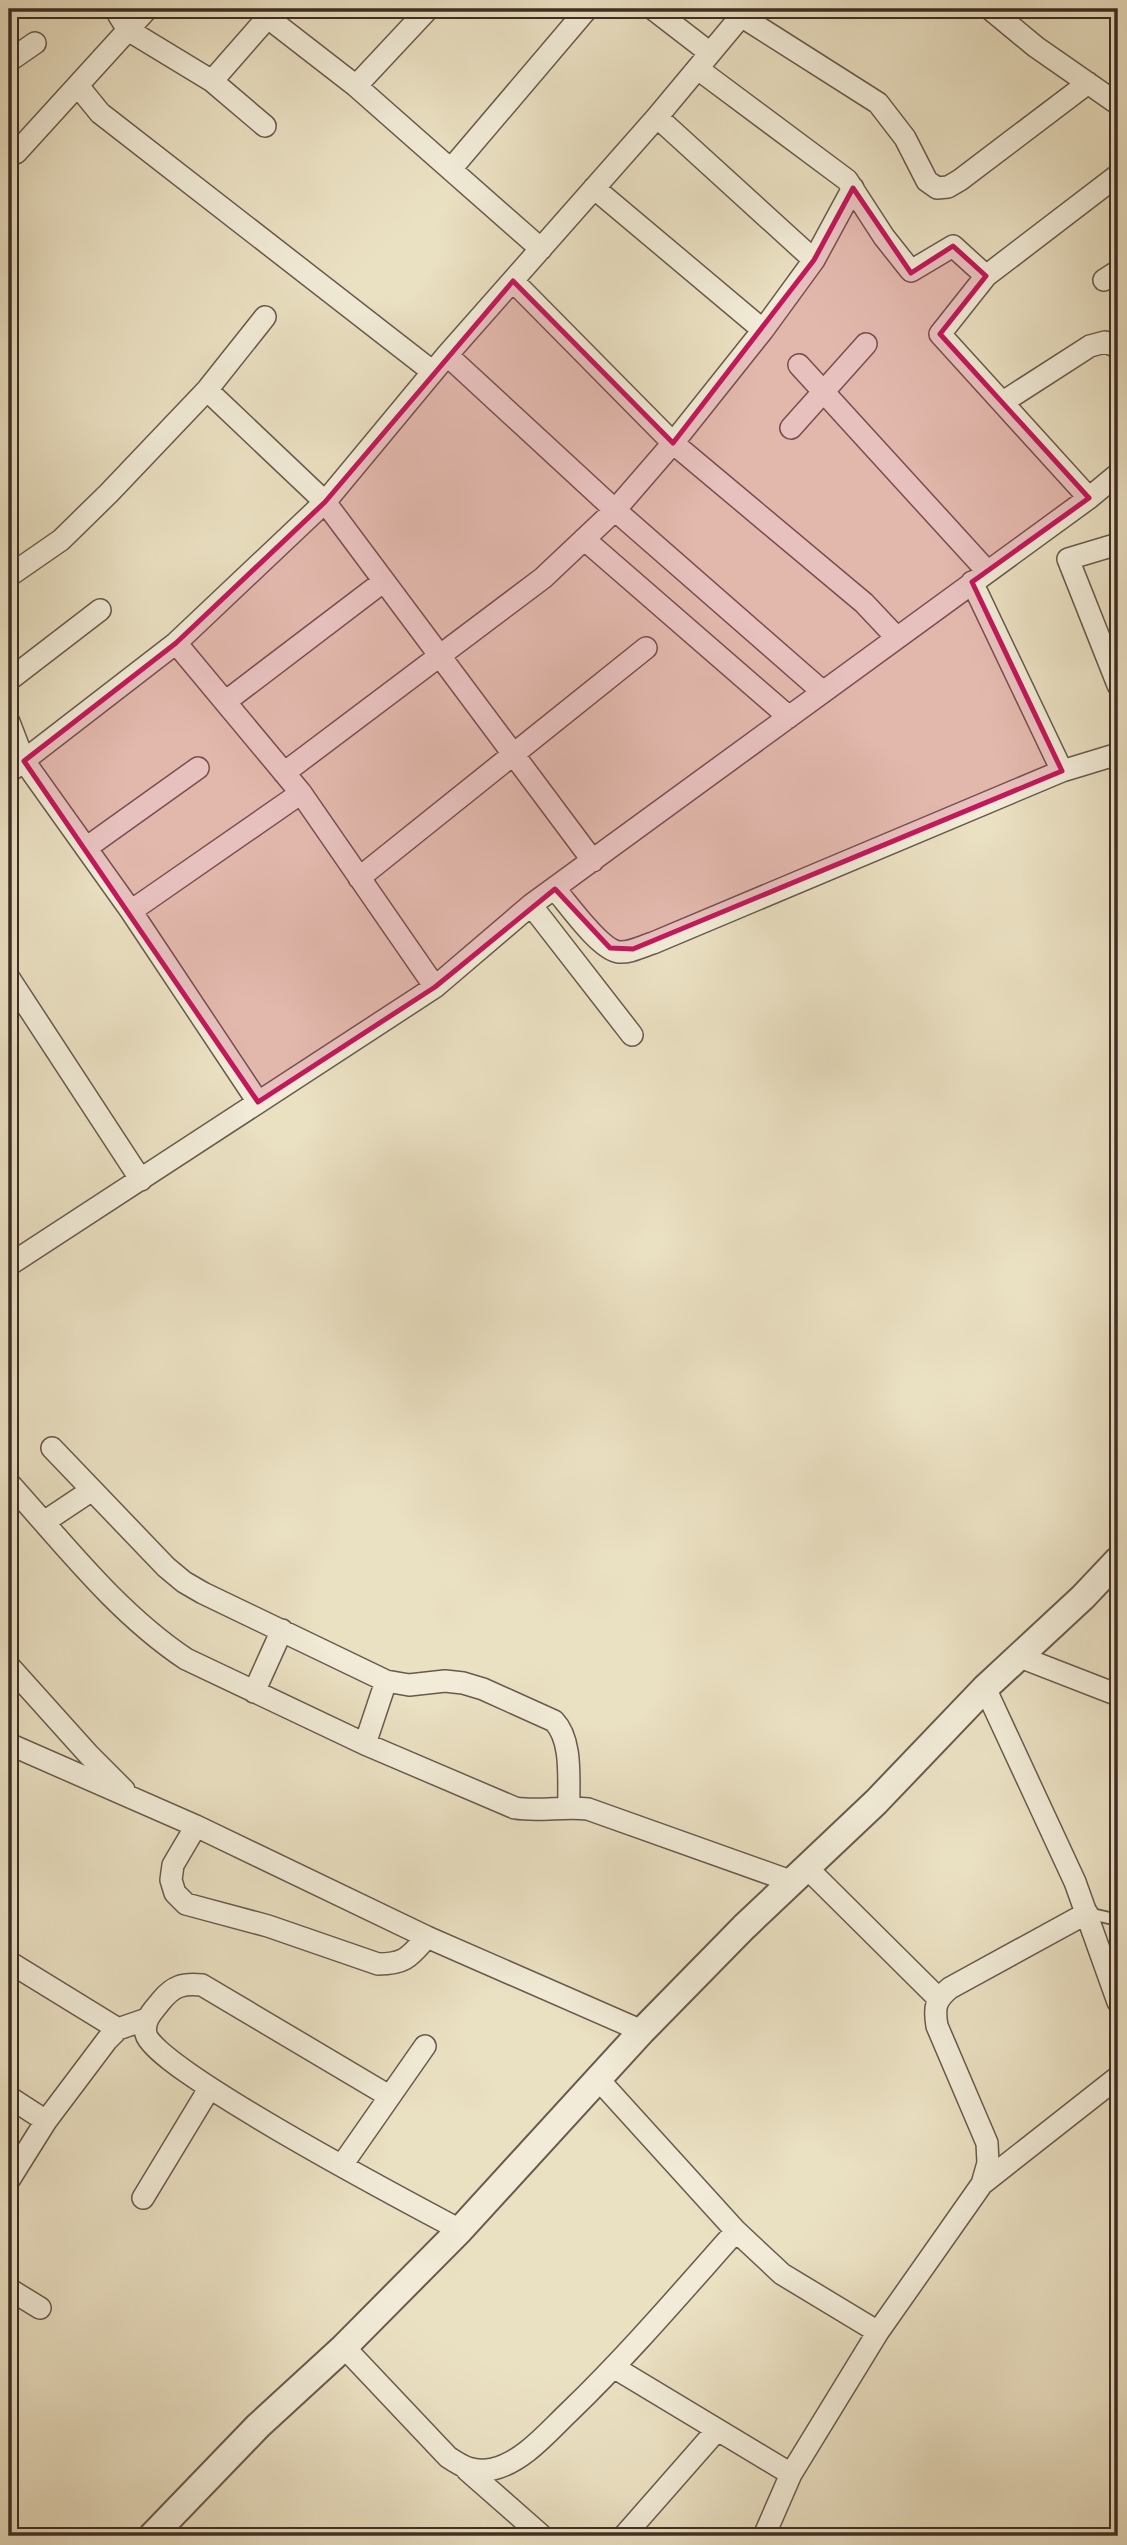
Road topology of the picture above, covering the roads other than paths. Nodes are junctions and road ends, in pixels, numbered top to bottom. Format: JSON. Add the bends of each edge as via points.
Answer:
{"nodes":[{"id":1,"x":115,"y":9,"type":"edge"},
{"id":2,"x":147,"y":9,"type":"edge"},
{"id":3,"x":428,"y":9,"type":"edge"},
{"id":4,"x":587,"y":9,"type":"edge"},
{"id":5,"x":653,"y":9,"type":"edge"},
{"id":6,"x":990,"y":9,"type":"edge"},
{"id":7,"x":744,"y":12,"type":"edge"},
{"id":8,"x":271,"y":13,"type":"edge"},
{"id":9,"x":128,"y":30,"type":"junction"},
{"id":10,"x":35,"y":43,"type":"dead end"},
{"id":11,"x":9,"y":61,"type":"edge"},
{"id":12,"x":704,"y":61,"type":"junction"},
{"id":13,"x":212,"y":81,"type":"junction"},
{"id":14,"x":1088,"y":83,"type":"junction"},
{"id":15,"x":78,"y":86,"type":"junction"},
{"id":16,"x":356,"y":86,"type":"junction"},
{"id":17,"x":1118,"y":104,"type":"edge"},
{"id":18,"x":657,"y":117,"type":"junction"},
{"id":19,"x":265,"y":126,"type":"dead end"},
{"id":20,"x":16,"y":153,"type":"dead end"},
{"id":21,"x":451,"y":169,"type":"junction"},
{"id":22,"x":1118,"y":175,"type":"edge"},
{"id":23,"x":594,"y":188,"type":"junction"},
{"id":24,"x":853,"y":188,"type":"junction"},
{"id":25,"x":541,"y":249,"type":"junction"},
{"id":26,"x":814,"y":260,"type":"junction"},
{"id":27,"x":986,"y":276,"type":"junction"},
{"id":28,"x":513,"y":281,"type":"junction"},
{"id":29,"x":265,"y":317,"type":"dead end"},
{"id":30,"x":763,"y":330,"type":"junction"},
{"id":31,"x":866,"y":344,"type":"dead end"},
{"id":32,"x":1118,"y":348,"type":"edge"},
{"id":33,"x":447,"y":355,"type":"junction"},
{"id":34,"x":799,"y":365,"type":"dead end"},
{"id":35,"x":433,"y":372,"type":"junction"},
{"id":36,"x":207,"y":390,"type":"junction"},
{"id":37,"x":823,"y":391,"type":"junction"},
{"id":38,"x":1003,"y":402,"type":"junction"},
{"id":39,"x":790,"y":428,"type":"dead end"},
{"id":40,"x":673,"y":443,"type":"junction"},
{"id":41,"x":1118,"y":474,"type":"edge"},
{"id":42,"x":1089,"y":498,"type":"junction"},
{"id":43,"x":325,"y":502,"type":"junction"},
{"id":44,"x":615,"y":510,"type":"junction"},
{"id":45,"x":584,"y":539,"type":"junction"},
{"id":46,"x":1118,"y":544,"type":"edge"},
{"id":47,"x":9,"y":576,"type":"edge"},
{"id":48,"x":980,"y":577,"type":"junction"},
{"id":49,"x":384,"y":581,"type":"junction"},
{"id":50,"x":100,"y":610,"type":"dead end"},
{"id":51,"x":897,"y":638,"type":"junction"},
{"id":52,"x":176,"y":643,"type":"junction"},
{"id":53,"x":646,"y":648,"type":"dead end"},
{"id":54,"x":439,"y":654,"type":"junction"},
{"id":55,"x":9,"y":680,"type":"edge"},
{"id":56,"x":1118,"y":683,"type":"edge"},
{"id":57,"x":823,"y":692,"type":"junction"},
{"id":58,"x":225,"y":702,"type":"junction"},
{"id":59,"x":789,"y":717,"type":"junction"},
{"id":60,"x":9,"y":722,"type":"edge"},
{"id":61,"x":1118,"y":754,"type":"edge"},
{"id":62,"x":514,"y":755,"type":"junction"},
{"id":63,"x":16,"y":766,"type":"edge"},
{"id":64,"x":198,"y":768,"type":"dead end"},
{"id":65,"x":1062,"y":771,"type":"junction"},
{"id":66,"x":284,"y":773,"type":"junction"},
{"id":67,"x":301,"y":793,"type":"junction"},
{"id":68,"x":86,"y":848,"type":"junction"},
{"id":69,"x":593,"y":861,"type":"junction"},
{"id":70,"x":359,"y":877,"type":"junction"},
{"id":71,"x":555,"y":889,"type":"junction"},
{"id":72,"x":531,"y":905,"type":"junction"},
{"id":73,"x":131,"y":911,"type":"junction"},
{"id":74,"x":435,"y":987,"type":"junction"},
{"id":75,"x":12,"y":989,"type":"edge"},
{"id":76,"x":632,"y":1034,"type":"dead end"},
{"id":77,"x":258,"y":1102,"type":"junction"},
{"id":78,"x":141,"y":1180,"type":"junction"},
{"id":79,"x":9,"y":1265,"type":"edge"},
{"id":80,"x":52,"y":1448,"type":"dead end"},
{"id":81,"x":9,"y":1483,"type":"edge"},
{"id":82,"x":92,"y":1490,"type":"junction"},
{"id":83,"x":44,"y":1521,"type":"junction"},
{"id":84,"x":1118,"y":1560,"type":"edge"},
{"id":85,"x":282,"y":1630,"type":"junction"},
{"id":86,"x":1020,"y":1657,"type":"junction"},
{"id":87,"x":9,"y":1667,"type":"edge"},
{"id":88,"x":386,"y":1681,"type":"junction"},
{"id":89,"x":985,"y":1688,"type":"junction"},
{"id":90,"x":254,"y":1692,"type":"junction"},
{"id":91,"x":1118,"y":1695,"type":"edge"},
{"id":92,"x":9,"y":1744,"type":"edge"},
{"id":93,"x":365,"y":1744,"type":"junction"},
{"id":94,"x":135,"y":1800,"type":"junction"},
{"id":95,"x":569,"y":1807,"type":"junction"},
{"id":96,"x":196,"y":1826,"type":"junction"},
{"id":97,"x":800,"y":1875,"type":"junction"},
{"id":98,"x":1087,"y":1913,"type":"junction"},
{"id":99,"x":1118,"y":1920,"type":"edge"},
{"id":100,"x":427,"y":1937,"type":"junction"},
{"id":101,"x":9,"y":1962,"type":"edge"},
{"id":102,"x":937,"y":1998,"type":"junction"},
{"id":103,"x":1118,"y":2003,"type":"edge"},
{"id":104,"x":147,"y":2019,"type":"junction"},
{"id":105,"x":118,"y":2029,"type":"junction"},
{"id":106,"x":642,"y":2031,"type":"junction"},
{"id":107,"x":425,"y":2046,"type":"dead end"},
{"id":108,"x":1118,"y":2077,"type":"edge"},
{"id":109,"x":598,"y":2079,"type":"junction"},
{"id":110,"x":209,"y":2089,"type":"junction"},
{"id":111,"x":389,"y":2095,"type":"junction"},
{"id":112,"x":9,"y":2097,"type":"edge"},
{"id":113,"x":46,"y":2121,"type":"junction"},
{"id":114,"x":342,"y":2165,"type":"junction"},
{"id":115,"x":9,"y":2179,"type":"edge"},
{"id":116,"x":982,"y":2184,"type":"junction"},
{"id":117,"x":143,"y":2198,"type":"dead end"},
{"id":118,"x":460,"y":2230,"type":"junction"},
{"id":119,"x":736,"y":2231,"type":"junction"},
{"id":120,"x":9,"y":2289,"type":"edge"},
{"id":121,"x":40,"y":2308,"type":"dead end"},
{"id":122,"x":878,"y":2332,"type":"junction"},
{"id":123,"x":344,"y":2347,"type":"junction"},
{"id":124,"x":615,"y":2368,"type":"junction"},
{"id":125,"x":718,"y":2430,"type":"junction"},
{"id":126,"x":467,"y":2470,"type":"junction"},
{"id":127,"x":790,"y":2474,"type":"junction"},
{"id":128,"x":152,"y":2536,"type":"edge"},
{"id":129,"x":542,"y":2536,"type":"edge"},
{"id":130,"x":624,"y":2536,"type":"edge"},
{"id":131,"x":764,"y":2536,"type":"edge"}],
"edges":[{"from":1,"to":9,"type":"street"},
{"from":2,"to":9,"type":"street"},
{"from":3,"to":16,"type":"street"},
{"from":4,"to":21,"type":"street"},
{"from":5,"to":12,"type":"street"},
{"from":6,"to":14,"type":"street"},
{"from":7,"to":12,"type":"street"},
{"from":7,"to":14,"type":"street","via":[[878,103],[937,188],[960,180]]},
{"from":8,"to":13,"type":"street"},
{"from":8,"to":16,"type":"street"},
{"from":9,"to":13,"type":"street"},
{"from":9,"to":15,"type":"street"},
{"from":10,"to":11,"type":"street"},
{"from":12,"to":18,"type":"street"},
{"from":12,"to":24,"type":"street"},
{"from":13,"to":19,"type":"street"},
{"from":14,"to":17,"type":"street"},
{"from":15,"to":20,"type":"street"},
{"from":15,"to":35,"type":"street","via":[[100,113]]},
{"from":16,"to":21,"type":"street"},
{"from":18,"to":23,"type":"street"},
{"from":18,"to":26,"type":"street"},
{"from":21,"to":25,"type":"street"},
{"from":22,"to":27,"type":"street"},
{"from":23,"to":25,"type":"street"},
{"from":23,"to":30,"type":"street"},
{"from":24,"to":26,"type":"street"},
{"from":24,"to":27,"type":"street","via":[[909,270],[953,246]]},
{"from":25,"to":28,"type":"street"},
{"from":26,"to":30,"type":"street"},
{"from":27,"to":38,"type":"street","via":[[940,334]]},
{"from":28,"to":33,"type":"street"},
{"from":28,"to":40,"type":"street"},
{"from":29,"to":36,"type":"street"},
{"from":30,"to":40,"type":"street"},
{"from":31,"to":37,"type":"street"},
{"from":32,"to":38,"type":"street","via":[[1105,342],[1090,346]]},
{"from":33,"to":35,"type":"street"},
{"from":33,"to":44,"type":"street"},
{"from":34,"to":37,"type":"street"},
{"from":35,"to":43,"type":"street"},
{"from":36,"to":43,"type":"street"},
{"from":36,"to":47,"type":"street","via":[[61,540]]},
{"from":37,"to":39,"type":"street"},
{"from":37,"to":48,"type":"street"},
{"from":38,"to":42,"type":"street"},
{"from":40,"to":44,"type":"street"},
{"from":40,"to":51,"type":"street","via":[[864,603]]},
{"from":41,"to":42,"type":"street"},
{"from":42,"to":48,"type":"street"},
{"from":43,"to":49,"type":"street"},
{"from":43,"to":52,"type":"street"},
{"from":44,"to":45,"type":"street"},
{"from":44,"to":57,"type":"street"},
{"from":45,"to":54,"type":"street","via":[[543,578]]},
{"from":45,"to":59,"type":"street"},
{"from":46,"to":56,"type":"street","via":[[1068,559]]},
{"from":48,"to":51,"type":"street"},
{"from":48,"to":65,"type":"street"},
{"from":49,"to":54,"type":"street"},
{"from":49,"to":58,"type":"street"},
{"from":50,"to":55,"type":"street"},
{"from":51,"to":57,"type":"street"},
{"from":52,"to":58,"type":"street"},
{"from":52,"to":63,"type":"street"},
{"from":53,"to":62,"type":"street"},
{"from":54,"to":62,"type":"street"},
{"from":54,"to":66,"type":"street"},
{"from":57,"to":59,"type":"street"},
{"from":58,"to":66,"type":"street"},
{"from":59,"to":69,"type":"street"},
{"from":60,"to":63,"type":"street"},
{"from":61,"to":65,"type":"street"},
{"from":62,"to":69,"type":"street"},
{"from":62,"to":70,"type":"street"},
{"from":63,"to":68,"type":"street"},
{"from":64,"to":68,"type":"street"},
{"from":65,"to":71,"type":"street","via":[[633,949],[620,952],[610,948]]},
{"from":66,"to":67,"type":"street"},
{"from":67,"to":70,"type":"street"},
{"from":67,"to":73,"type":"street"},
{"from":68,"to":73,"type":"street"},
{"from":69,"to":71,"type":"street"},
{"from":70,"to":74,"type":"street"},
{"from":71,"to":72,"type":"street"},
{"from":72,"to":74,"type":"street"},
{"from":72,"to":76,"type":"street"},
{"from":73,"to":77,"type":"street"},
{"from":74,"to":77,"type":"street"},
{"from":75,"to":78,"type":"street"},
{"from":77,"to":78,"type":"street"},
{"from":78,"to":79,"type":"street"},
{"from":80,"to":82,"type":"street"},
{"from":81,"to":83,"type":"street"},
{"from":82,"to":83,"type":"street"},
{"from":82,"to":85,"type":"street","via":[[184,1582]]},
{"from":83,"to":90,"type":"street","via":[[155,1637],[186,1659]]},
{"from":84,"to":86,"type":"street"},
{"from":85,"to":88,"type":"street"},
{"from":85,"to":90,"type":"street"},
{"from":86,"to":89,"type":"street"},
{"from":86,"to":91,"type":"street"},
{"from":87,"to":94,"type":"street"},
{"from":88,"to":93,"type":"street"},
{"from":88,"to":95,"type":"street","via":[[463,1683],[554,1721],[563,1730]]},
{"from":89,"to":97,"type":"street"},
{"from":89,"to":98,"type":"street"},
{"from":90,"to":93,"type":"street"},
{"from":92,"to":94,"type":"street"},
{"from":93,"to":95,"type":"street","via":[[515,1808]]},
{"from":94,"to":96,"type":"street"},
{"from":95,"to":97,"type":"street"},
{"from":96,"to":100,"type":"street"},
{"from":96,"to":100,"type":"street","via":[[173,1865],[171,1880],[186,1903],[378,1964],[406,1960]]},
{"from":97,"to":102,"type":"street"},
{"from":97,"to":106,"type":"street"},
{"from":98,"to":99,"type":"lane"},
{"from":98,"to":102,"type":"street"},
{"from":98,"to":103,"type":"street"},
{"from":100,"to":106,"type":"street"},
{"from":101,"to":105,"type":"street"},
{"from":102,"to":116,"type":"street","via":[[937,2026],[987,2143]]},
{"from":104,"to":105,"type":"street"},
{"from":104,"to":110,"type":"street","via":[[146,2034],[152,2046]]},
{"from":104,"to":111,"type":"street","via":[[169,1991],[184,1983],[202,1984]]},
{"from":105,"to":113,"type":"street"},
{"from":106,"to":109,"type":"street"},
{"from":107,"to":111,"type":"street"},
{"from":108,"to":116,"type":"street"},
{"from":109,"to":118,"type":"street"},
{"from":109,"to":119,"type":"street"},
{"from":110,"to":114,"type":"street"},
{"from":110,"to":117,"type":"street"},
{"from":111,"to":114,"type":"street"},
{"from":112,"to":113,"type":"street"},
{"from":113,"to":115,"type":"street"},
{"from":114,"to":118,"type":"street"},
{"from":116,"to":122,"type":"street"},
{"from":118,"to":123,"type":"street"},
{"from":119,"to":122,"type":"street","via":[[791,2281]]},
{"from":119,"to":124,"type":"street"},
{"from":120,"to":121,"type":"street"},
{"from":122,"to":127,"type":"street"},
{"from":123,"to":126,"type":"street","via":[[448,2457]]},
{"from":123,"to":128,"type":"street","via":[[258,2426]]},
{"from":124,"to":125,"type":"street"},
{"from":124,"to":126,"type":"street","via":[[514,2460],[492,2469]]},
{"from":125,"to":127,"type":"street"},
{"from":125,"to":130,"type":"street"},
{"from":126,"to":129,"type":"street"},
{"from":127,"to":131,"type":"street"}]}
